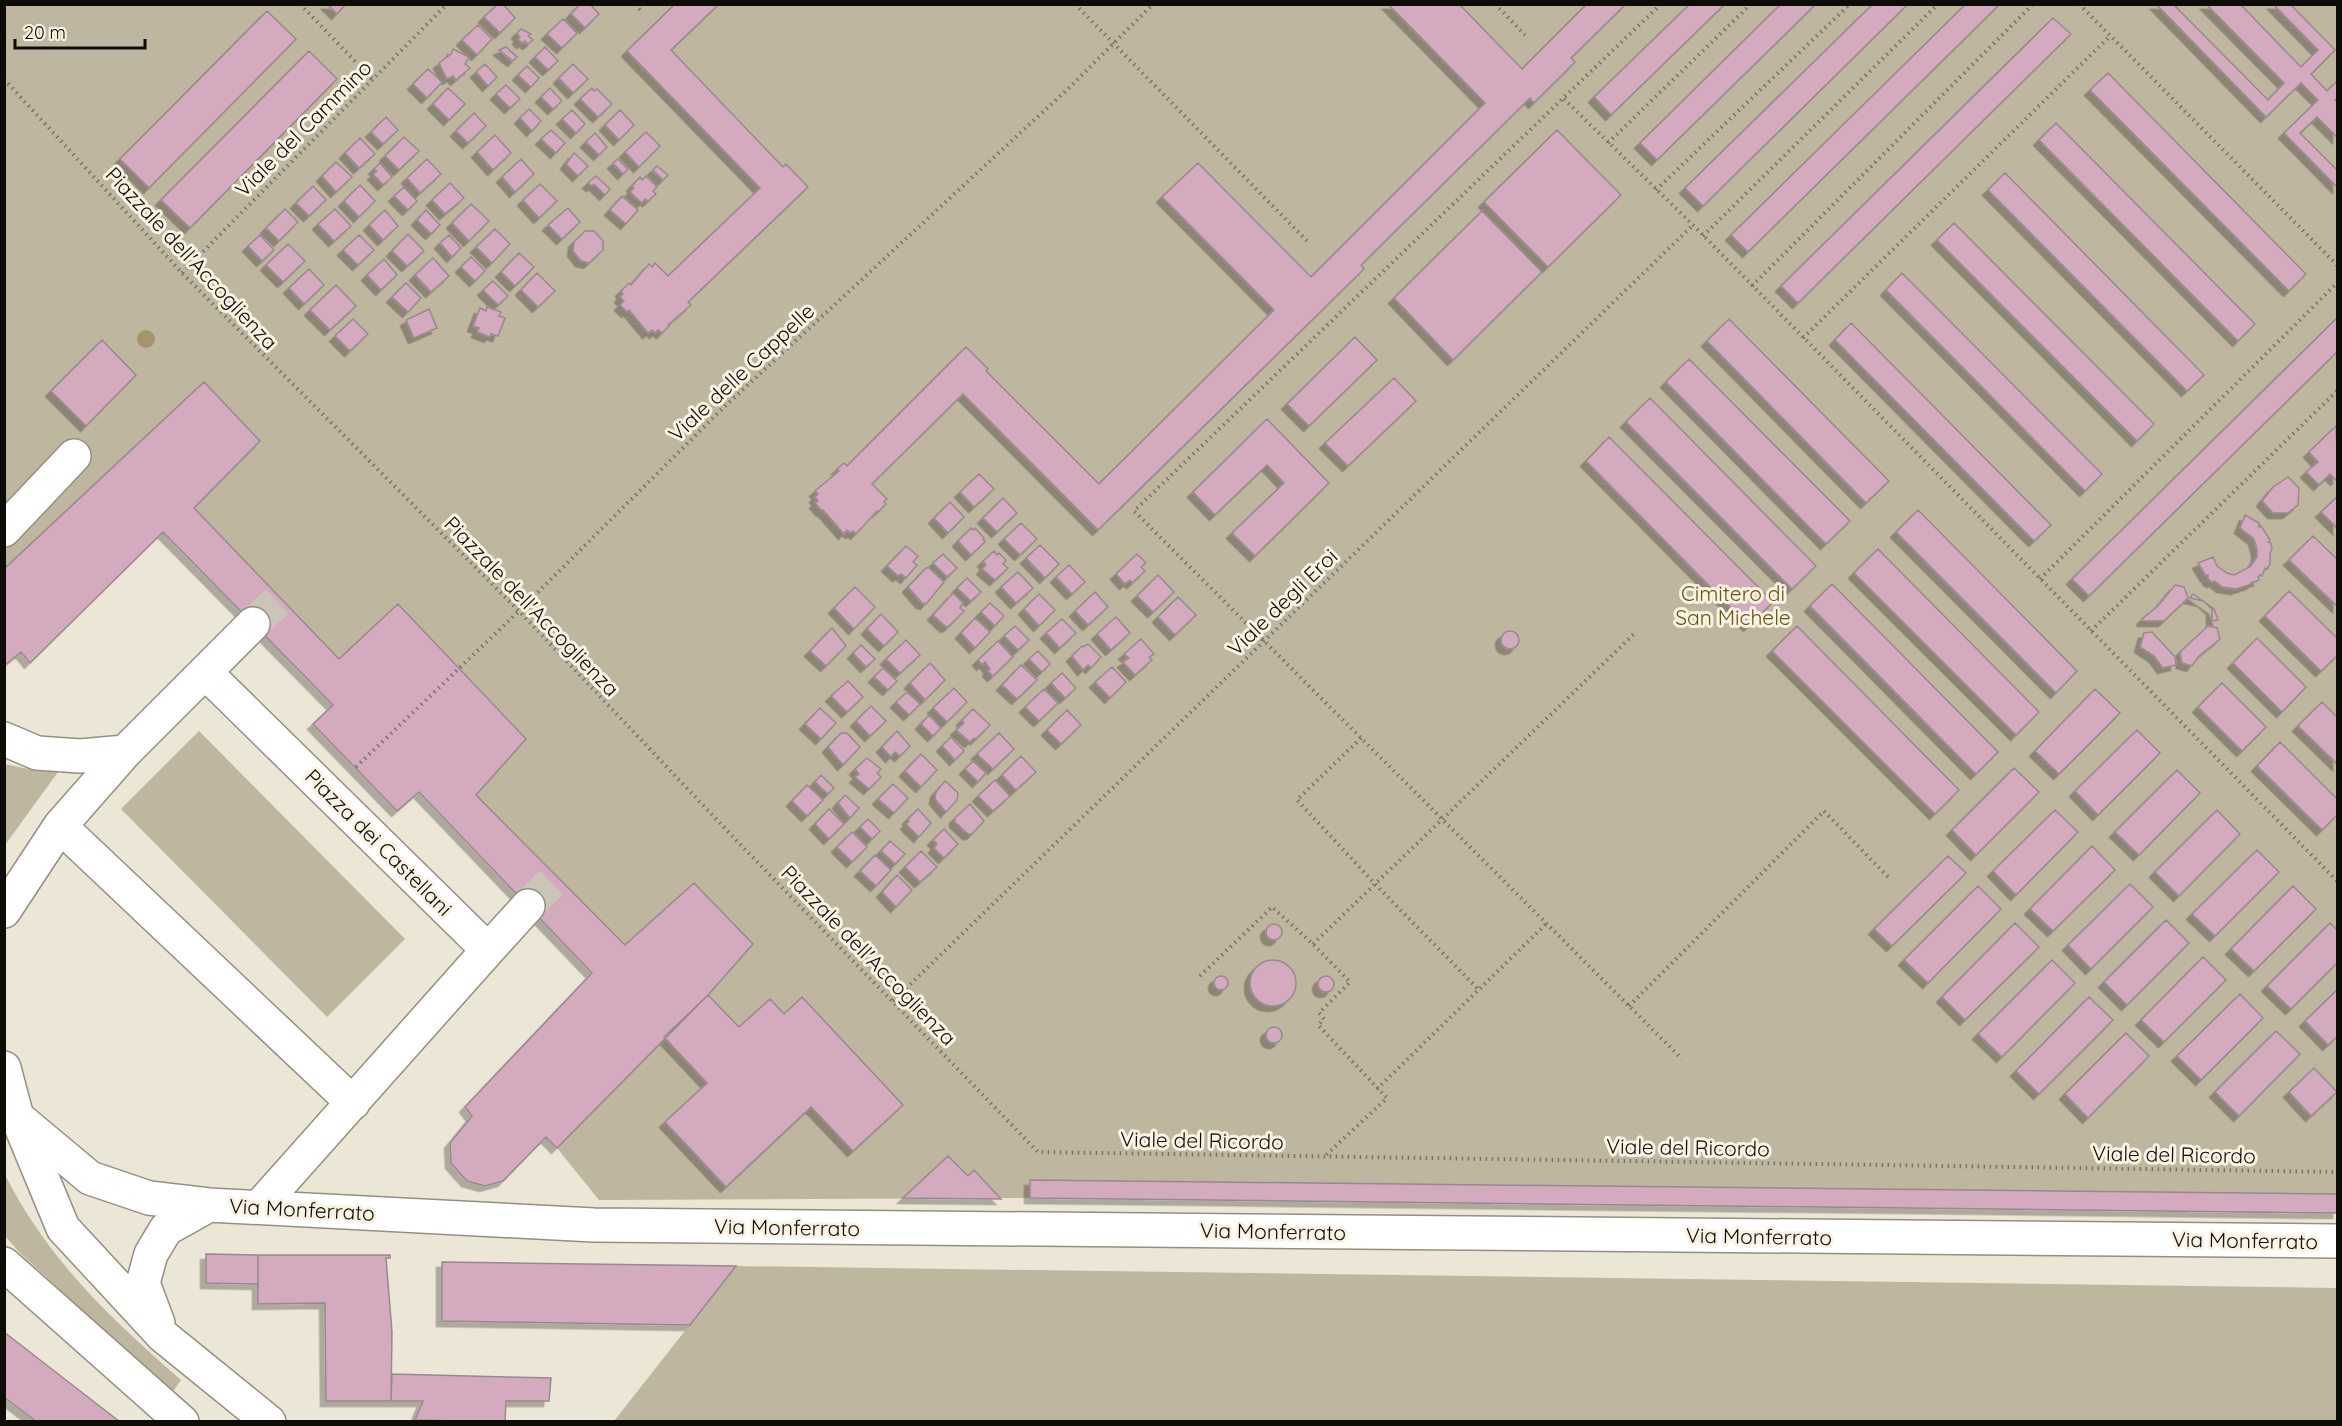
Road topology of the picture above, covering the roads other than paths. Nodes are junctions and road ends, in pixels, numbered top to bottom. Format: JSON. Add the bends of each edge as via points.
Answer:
{"nodes":[{"id":1,"x":74,"y":456,"type":"dead end"},
{"id":2,"x":4,"y":530,"type":"edge"},
{"id":3,"x":253,"y":624,"type":"tunnel mouth"},
{"id":4,"x":205,"y":672,"type":"junction"},
{"id":5,"x":4,"y":740,"type":"edge"},
{"id":6,"x":125,"y":752,"type":"junction"},
{"id":7,"x":60,"y":826,"type":"junction"},
{"id":8,"x":528,"y":906,"type":"tunnel mouth"},
{"id":9,"x":4,"y":911,"type":"edge"},
{"id":10,"x":488,"y":950,"type":"junction"},
{"id":11,"x":4,"y":1068,"type":"edge"},
{"id":12,"x":353,"y":1103,"type":"junction"},
{"id":13,"x":17,"y":1117,"type":"junction"},
{"id":14,"x":209,"y":1205,"type":"junction"},
{"id":15,"x":260,"y":1206,"type":"junction"},
{"id":16,"x":2337,"y":1241,"type":"edge"},
{"id":17,"x":4,"y":1264,"type":"edge"},
{"id":18,"x":163,"y":1336,"type":"junction"},
{"id":19,"x":182,"y":1422,"type":"edge"},
{"id":20,"x":269,"y":1422,"type":"edge"}],
"edges":[{"from":1,"to":2,"type":"street"},
{"from":3,"to":4,"type":"street"},
{"from":4,"to":6,"type":"street"},
{"from":4,"to":10,"type":"street","name":"Piazza dei Castellani"},
{"from":5,"to":6,"type":"street","via":[[37,753],[80,756]]},
{"from":6,"to":7,"type":"street"},
{"from":7,"to":9,"type":"street"},
{"from":7,"to":12,"type":"street"},
{"from":8,"to":10,"type":"street"},
{"from":10,"to":12,"type":"street"},
{"from":11,"to":13,"type":"street"},
{"from":12,"to":15,"type":"street"},
{"from":13,"to":14,"type":"street","name":"Via Monferrato","via":[[90,1178],[149,1198]]},
{"from":13,"to":18,"type":"street","via":[[63,1228]]},
{"from":14,"to":15,"type":"street","name":"Via Monferrato"},
{"from":14,"to":18,"type":"street","name":"Via Monferrato","via":[[166,1229],[151,1254],[143,1282]]},
{"from":15,"to":16,"type":"street","name":"Via Monferrato","via":[[594,1225]]},
{"from":17,"to":19,"type":"street"},
{"from":18,"to":20,"type":"street"}]}
